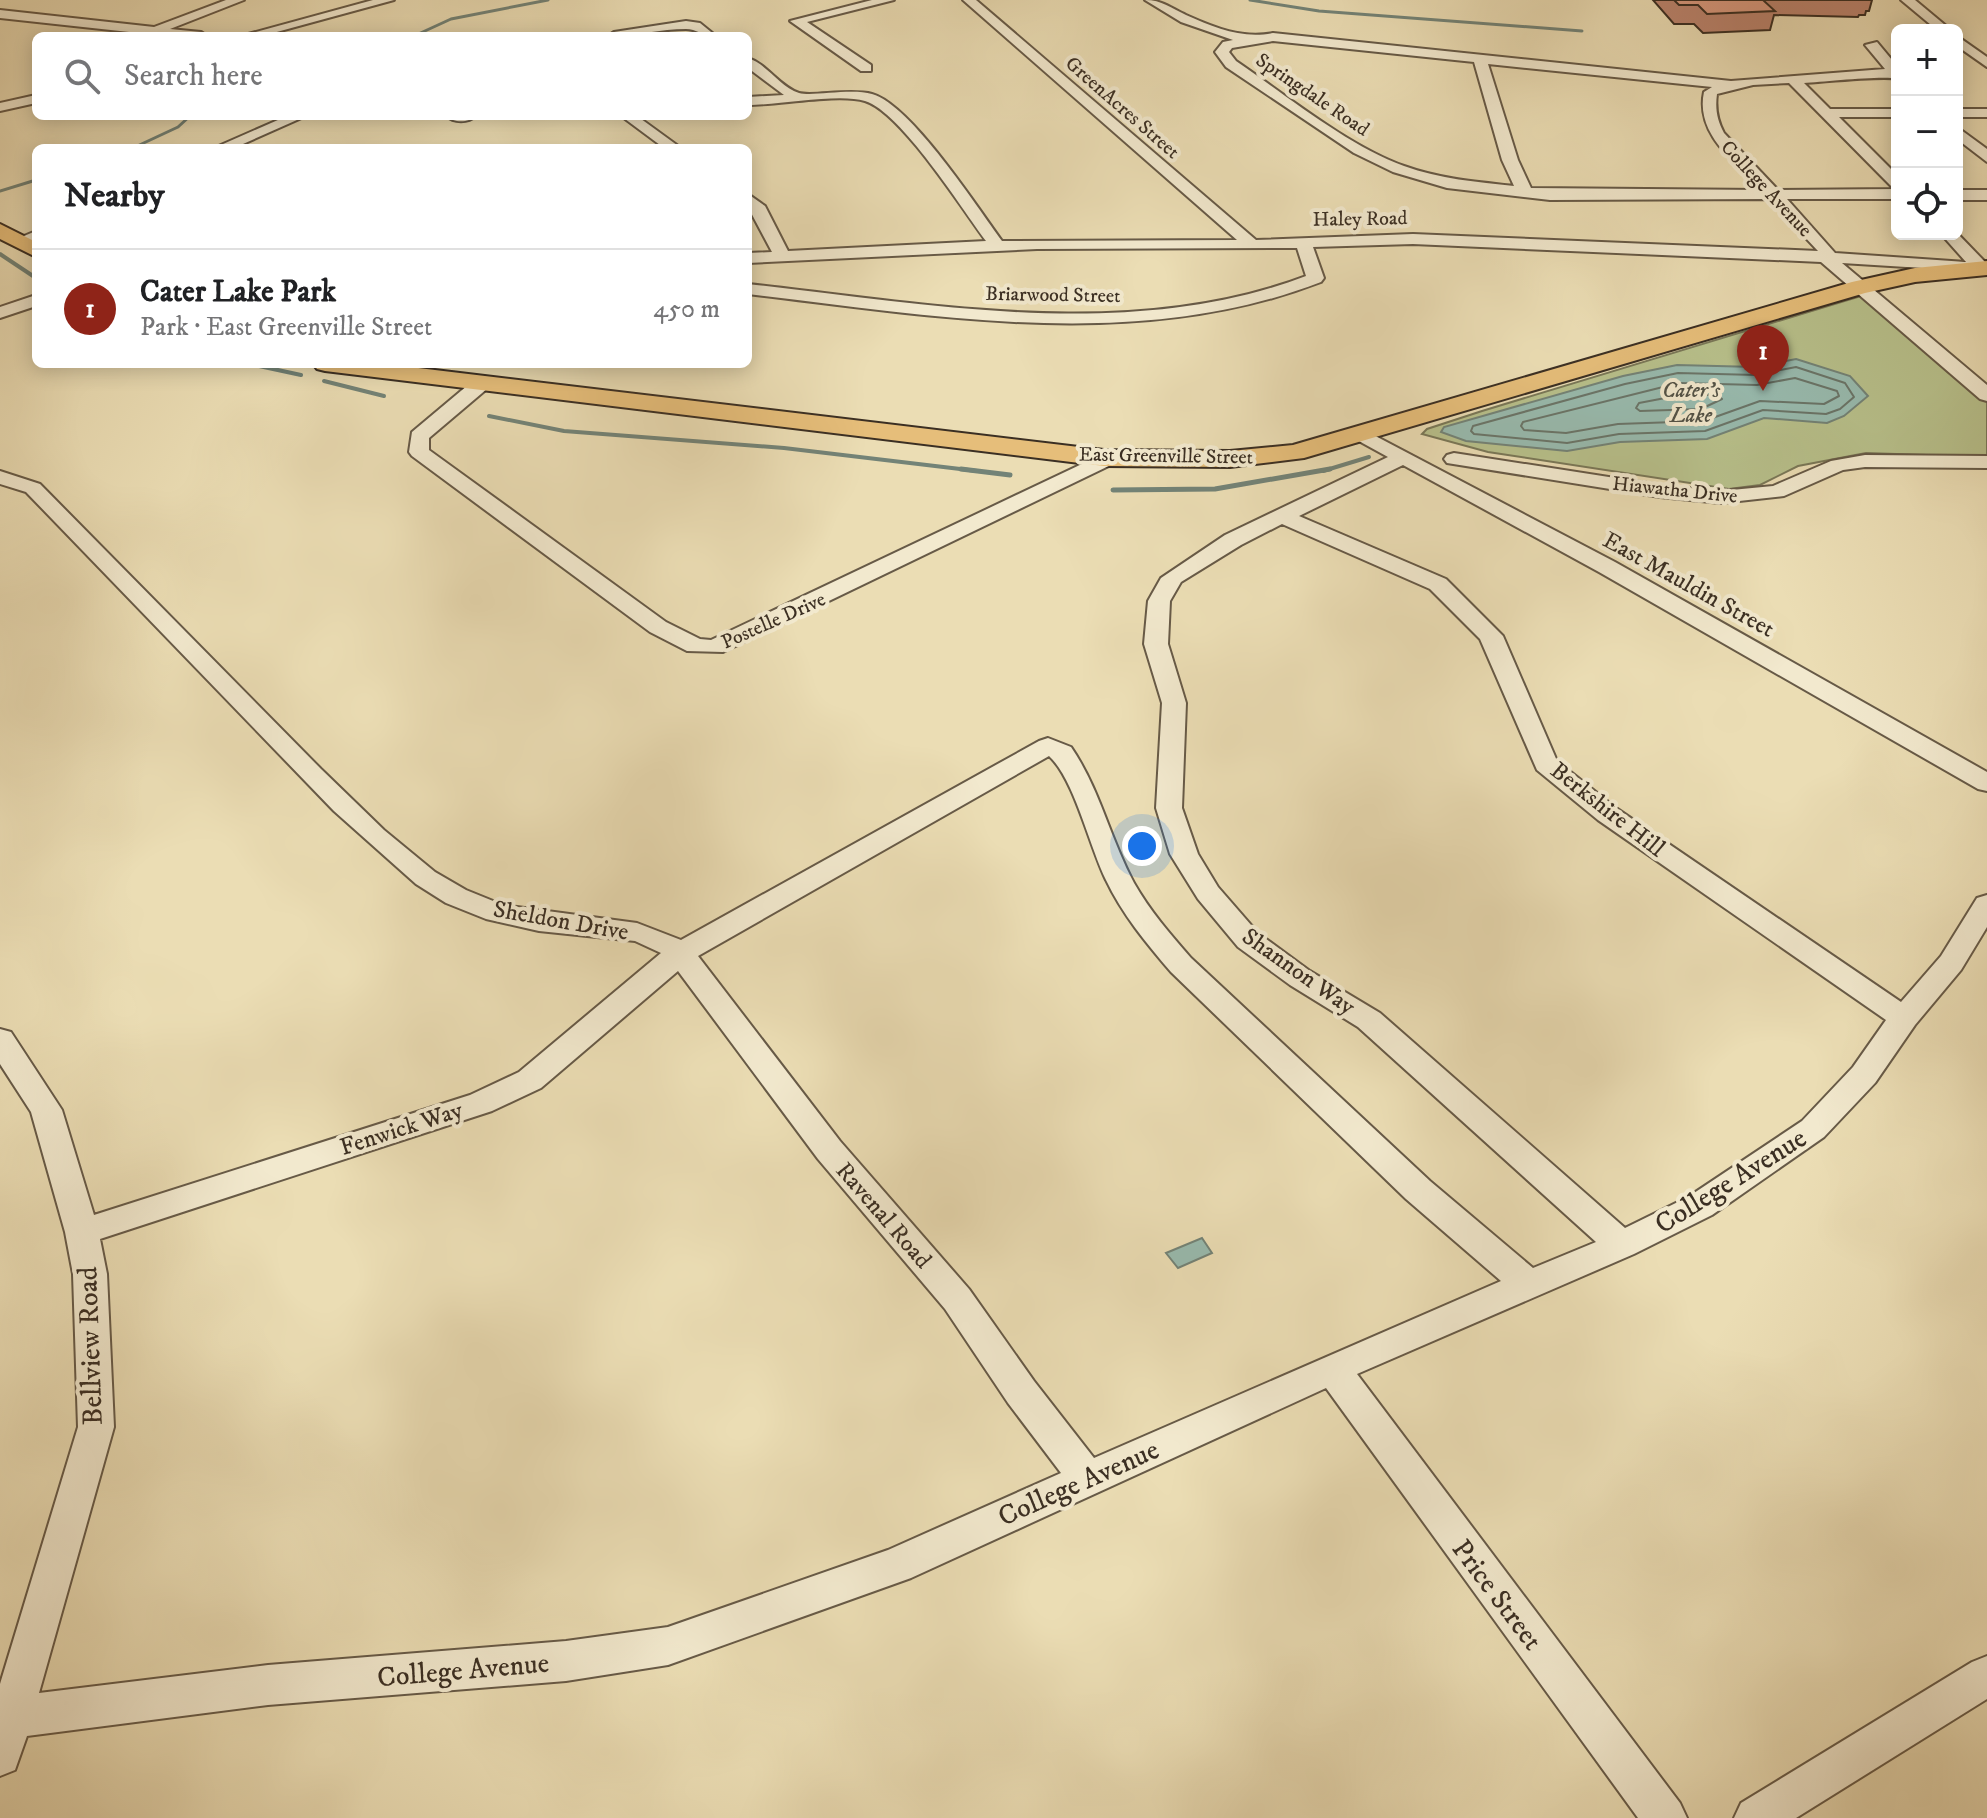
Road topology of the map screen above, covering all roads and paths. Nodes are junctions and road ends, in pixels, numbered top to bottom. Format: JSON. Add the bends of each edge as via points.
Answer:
{"nodes":[{"id":1,"x":5,"y":0,"type":"edge"},
{"id":2,"x":238,"y":0,"type":"edge"},
{"id":3,"x":388,"y":0,"type":"edge"},
{"id":4,"x":888,"y":0,"type":"edge"},
{"id":5,"x":969,"y":0,"type":"edge"},
{"id":6,"x":1151,"y":0,"type":"edge"},
{"id":7,"x":1907,"y":0,"type":"edge"},
{"id":8,"x":0,"y":4,"type":"edge"},
{"id":9,"x":0,"y":14,"type":"edge"},
{"id":10,"x":1937,"y":24,"type":"edge"},
{"id":11,"x":152,"y":31,"type":"junction"},
{"id":12,"x":162,"y":32,"type":"edge"},
{"id":13,"x":263,"y":32,"type":"edge"},
{"id":14,"x":640,"y":32,"type":"edge"},
{"id":15,"x":704,"y":32,"type":"edge"},
{"id":16,"x":1248,"y":40,"type":"junction"},
{"id":17,"x":1963,"y":42,"type":"edge"},
{"id":18,"x":1987,"y":44,"type":"edge"},
{"id":19,"x":1891,"y":45,"type":"edge"},
{"id":20,"x":1963,"y":45,"type":"edge"},
{"id":21,"x":1480,"y":59,"type":"junction"},
{"id":22,"x":1987,"y":63,"type":"edge"},
{"id":23,"x":752,"y":65,"type":"edge"},
{"id":24,"x":1891,"y":67,"type":"edge"},
{"id":25,"x":866,"y":68,"type":"dead end"},
{"id":26,"x":1891,"y":74,"type":"edge"},
{"id":27,"x":1795,"y":81,"type":"junction"},
{"id":28,"x":1731,"y":85,"type":"junction"},
{"id":29,"x":798,"y":99,"type":"junction"},
{"id":30,"x":32,"y":100,"type":"edge"},
{"id":31,"x":752,"y":101,"type":"edge"},
{"id":32,"x":0,"y":107,"type":"edge"},
{"id":33,"x":1825,"y":113,"type":"junction"},
{"id":34,"x":1891,"y":113,"type":"edge"},
{"id":35,"x":1963,"y":113,"type":"edge"},
{"id":36,"x":1987,"y":113,"type":"edge"},
{"id":37,"x":289,"y":120,"type":"edge"},
{"id":38,"x":634,"y":120,"type":"edge"},
{"id":39,"x":1963,"y":136,"type":"edge"},
{"id":40,"x":231,"y":144,"type":"edge"},
{"id":41,"x":668,"y":144,"type":"edge"},
{"id":42,"x":1987,"y":157,"type":"edge"},
{"id":43,"x":1891,"y":178,"type":"edge"},
{"id":44,"x":1525,"y":193,"type":"junction"},
{"id":45,"x":1891,"y":194,"type":"edge"},
{"id":46,"x":1772,"y":195,"type":"junction"},
{"id":47,"x":1963,"y":195,"type":"edge"},
{"id":48,"x":1987,"y":195,"type":"edge"},
{"id":49,"x":752,"y":203,"type":"edge"},
{"id":50,"x":0,"y":230,"type":"edge"},
{"id":51,"x":1954,"y":240,"type":"edge"},
{"id":52,"x":1303,"y":242,"type":"junction"},
{"id":53,"x":31,"y":243,"type":"edge"},
{"id":54,"x":1251,"y":244,"type":"junction"},
{"id":55,"x":998,"y":246,"type":"junction"},
{"id":56,"x":782,"y":256,"type":"junction"},
{"id":57,"x":1828,"y":257,"type":"junction"},
{"id":58,"x":752,"y":258,"type":"edge"},
{"id":59,"x":1980,"y":268,"type":"edge"},
{"id":60,"x":1860,"y":287,"type":"junction"},
{"id":61,"x":752,"y":289,"type":"edge"},
{"id":62,"x":32,"y":301,"type":"edge"},
{"id":63,"x":0,"y":313,"type":"edge"},
{"id":64,"x":356,"y":368,"type":"edge"},
{"id":65,"x":481,"y":384,"type":"junction"},
{"id":66,"x":1987,"y":395,"type":"edge"},
{"id":67,"x":1364,"y":436,"type":"junction"},
{"id":68,"x":1403,"y":457,"type":"junction"},
{"id":69,"x":1110,"y":458,"type":"junction"},
{"id":70,"x":1454,"y":459,"type":"dead end"},
{"id":71,"x":1987,"y":462,"type":"edge"},
{"id":72,"x":0,"y":477,"type":"edge"},
{"id":73,"x":1283,"y":517,"type":"junction"},
{"id":74,"x":1987,"y":783,"type":"edge"},
{"id":75,"x":1987,"y":904,"type":"edge"},
{"id":76,"x":680,"y":953,"type":"junction"},
{"id":77,"x":1904,"y":1018,"type":"junction"},
{"id":78,"x":0,"y":1040,"type":"edge"},
{"id":79,"x":82,"y":1232,"type":"junction"},
{"id":80,"x":1622,"y":1245,"type":"junction"},
{"id":81,"x":1529,"y":1285,"type":"junction"},
{"id":82,"x":1332,"y":1369,"type":"junction"},
{"id":83,"x":1087,"y":1478,"type":"junction"},
{"id":84,"x":1987,"y":1676,"type":"edge"},
{"id":85,"x":11,"y":1717,"type":"junction"},
{"id":86,"x":0,"y":1755,"type":"edge"},
{"id":87,"x":1665,"y":1818,"type":"edge"},
{"id":88,"x":1756,"y":1818,"type":"edge"}],
"edges":[{"from":1,"to":8,"type":"street"},
{"from":2,"to":11,"type":"street"},
{"from":3,"to":13,"type":"street"},
{"from":4,"to":25,"type":"street","via":[[796,21]]},
{"from":5,"to":54,"type":"street","name":"GreenAcres Street"},
{"from":6,"to":16,"type":"street","via":[[1183,18]]},
{"from":7,"to":10,"type":"street"},
{"from":9,"to":11,"type":"street"},
{"from":11,"to":12,"type":"street"},
{"from":14,"to":15,"type":"street","via":[[686,25]]},
{"from":16,"to":21,"type":"street","name":"Springdale Road","via":[[1273,37]]},
{"from":16,"to":44,"type":"street","name":"Springdale Road","via":[[1228,45],[1222,52],[1225,58],[1359,150],[1398,169],[1447,183]]},
{"from":17,"to":18,"type":"street"},
{"from":19,"to":24,"type":"street","via":[[1872,45]]},
{"from":20,"to":22,"type":"street"},
{"from":21,"to":28,"type":"street","name":"Springdale Road"},
{"from":21,"to":44,"type":"street"},
{"from":23,"to":29,"type":"street"},
{"from":26,"to":27,"type":"street"},
{"from":27,"to":28,"type":"street"},
{"from":27,"to":33,"type":"street"},
{"from":28,"to":46,"type":"street","name":"College Avenue","via":[[1711,92],[1711,122]]},
{"from":29,"to":31,"type":"street"},
{"from":29,"to":55,"type":"street","via":[[851,96],[873,98],[885,106]]},
{"from":30,"to":32,"type":"street"},
{"from":33,"to":34,"type":"street"},
{"from":33,"to":43,"type":"street"},
{"from":35,"to":36,"type":"street"},
{"from":37,"to":40,"type":"street"},
{"from":38,"to":41,"type":"street"},
{"from":39,"to":42,"type":"street"},
{"from":44,"to":46,"type":"street","name":"Springdale Road"},
{"from":45,"to":46,"type":"street","name":"Springdale Road"},
{"from":46,"to":57,"type":"street","name":"College Avenue"},
{"from":47,"to":48,"type":"street"},
{"from":49,"to":56,"type":"street"},
{"from":50,"to":53,"type":"main road"},
{"from":51,"to":59,"type":"street"},
{"from":52,"to":54,"type":"street","name":"Haley Road"},
{"from":52,"to":57,"type":"street","name":"Haley Road","via":[[1477,240]]},
{"from":52,"to":61,"type":"street","name":"Briarwood Street","via":[[1315,278],[1191,310],[1137,317],[968,314]]},
{"from":54,"to":55,"type":"street","name":"Haley Road"},
{"from":55,"to":56,"type":"street","name":"Haley Road"},
{"from":56,"to":58,"type":"street","name":"Haley Road"},
{"from":57,"to":59,"type":"street","name":"Haley Road"},
{"from":57,"to":60,"type":"street","name":"College Avenue"},
{"from":59,"to":60,"type":"main road","name":"East Greenville Street"},
{"from":60,"to":66,"type":"street","name":"College Avenue"},
{"from":60,"to":67,"type":"main road","name":"East Greenville Street"},
{"from":62,"to":63,"type":"street"},
{"from":64,"to":65,"type":"main road","name":"East Greenville Street"},
{"from":65,"to":69,"type":"main road","name":"East Greenville Street"},
{"from":65,"to":69,"type":"street","name":"Postelle Drive","via":[[419,436],[419,452],[658,627],[695,646],[715,647]]},
{"from":67,"to":68,"type":"street","name":"East Mauldin Street"},
{"from":67,"to":69,"type":"main road","name":"East Greenville Street","via":[[1295,453],[1230,459]]},
{"from":68,"to":73,"type":"street","name":"Shannon Way"},
{"from":68,"to":74,"type":"street","name":"East Mauldin Street"},
{"from":70,"to":71,"type":"street","name":"Hiawatha Drive","via":[[1721,497],[1777,492],[1838,465],[1865,461]]},
{"from":72,"to":76,"type":"street","name":"Sheldon Drive","via":[[33,488],[412,871],[455,897],[503,914],[634,932],[668,942]]},
{"from":73,"to":77,"type":"street","name":"Berkshire Hill","via":[[1438,584],[1491,636],[1546,765],[1607,814]]},
{"from":73,"to":80,"type":"street","name":"Shannon Way","via":[[1172,578],[1159,601],[1156,644],[1174,703],[1169,808],[1184,854],[1208,893],[1248,940],[1369,1020]]},
{"from":75,"to":77,"type":"street","name":"College Avenue","via":[[1951,963]]},
{"from":76,"to":79,"type":"street","name":"Fenwick Way","via":[[530,1080],[481,1103]]},
{"from":76,"to":81,"type":"street","via":[[1042,747],[1054,746],[1081,786],[1120,882],[1148,927],[1181,965],[1418,1190]]},
{"from":76,"to":83,"type":"street","name":"Ravenal Road","via":[[829,1150],[957,1299]]},
{"from":77,"to":80,"type":"street","name":"College Avenue","via":[[1864,1075],[1813,1129],[1700,1206]]},
{"from":78,"to":79,"type":"street","name":"Bellview Road","via":[[46,1110]]},
{"from":79,"to":85,"type":"street","name":"Bellview Road","via":[[90,1274],[96,1427]]},
{"from":80,"to":81,"type":"street","name":"College Avenue"},
{"from":81,"to":82,"type":"street","name":"College Avenue"},
{"from":82,"to":83,"type":"street","name":"College Avenue"},
{"from":82,"to":87,"type":"street","name":"Price Street"},
{"from":83,"to":85,"type":"street","name":"College Avenue","via":[[897,1565],[668,1646],[566,1661],[268,1685]]},
{"from":84,"to":88,"type":"street"},
{"from":85,"to":86,"type":"street","name":"Bellview Road"}]}
